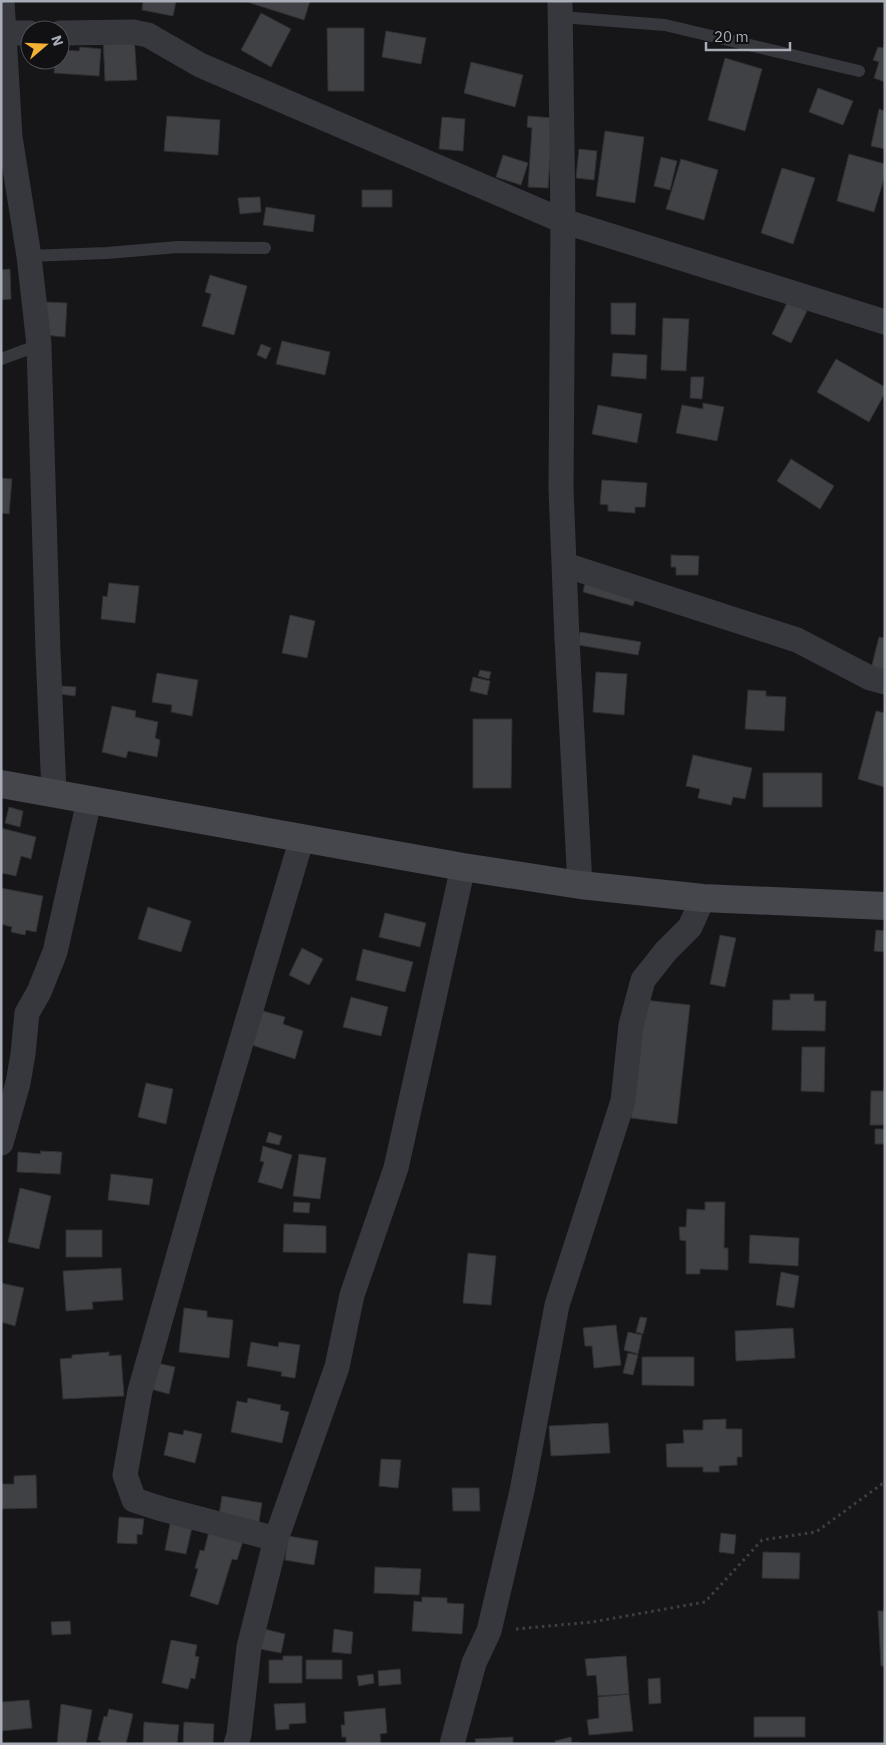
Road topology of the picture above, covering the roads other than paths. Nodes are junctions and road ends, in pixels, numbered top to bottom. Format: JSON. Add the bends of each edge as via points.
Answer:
{"nodes":[{"id":1,"x":2,"y":1,"type":"edge"},
{"id":2,"x":560,"y":9,"type":"edge"},
{"id":3,"x":70,"y":32,"type":"edge"},
{"id":4,"x":4,"y":33,"type":"junction"},
{"id":5,"x":20,"y":33,"type":"edge"},
{"id":6,"x":859,"y":71,"type":"dead end"},
{"id":7,"x":10,"y":200,"type":"edge"},
{"id":8,"x":563,"y":221,"type":"junction"},
{"id":9,"x":265,"y":248,"type":"dead end"},
{"id":10,"x":29,"y":256,"type":"junction"},
{"id":11,"x":885,"y":322,"type":"edge"},
{"id":12,"x":39,"y":345,"type":"junction"},
{"id":13,"x":1,"y":359,"type":"edge"},
{"id":14,"x":565,"y":565,"type":"junction"},
{"id":15,"x":885,"y":682,"type":"edge"},
{"id":16,"x":1,"y":784,"type":"edge"},
{"id":17,"x":54,"y":793,"type":"junction"},
{"id":18,"x":89,"y":801,"type":"junction"},
{"id":19,"x":302,"y":838,"type":"junction"},
{"id":20,"x":463,"y":867,"type":"junction"},
{"id":21,"x":580,"y":885,"type":"junction"},
{"id":22,"x":702,"y":898,"type":"junction"},
{"id":23,"x":885,"y":906,"type":"edge"},
{"id":24,"x":1,"y":1143,"type":"edge"},
{"id":25,"x":276,"y":1540,"type":"junction"},
{"id":26,"x":236,"y":1744,"type":"edge"},
{"id":27,"x":452,"y":1744,"type":"edge"}],
"edges":[{"from":1,"to":4,"type":"street"},
{"from":2,"to":6,"type":"lane","via":[[665,25]]},
{"from":2,"to":8,"type":"street"},
{"from":3,"to":8,"type":"street","via":[[148,35],[200,65]]},
{"from":4,"to":5,"type":"street"},
{"from":4,"to":7,"type":"street"},
{"from":7,"to":10,"type":"street"},
{"from":8,"to":11,"type":"street"},
{"from":8,"to":14,"type":"street","via":[[561,489]]},
{"from":9,"to":10,"type":"lane","via":[[178,247]]},
{"from":10,"to":12,"type":"street"},
{"from":12,"to":13,"type":"lane"},
{"from":12,"to":17,"type":"street"},
{"from":14,"to":15,"type":"street","via":[[798,640],[870,678]]},
{"from":14,"to":21,"type":"street"},
{"from":16,"to":17,"type":"street"},
{"from":17,"to":18,"type":"street"},
{"from":18,"to":19,"type":"street"},
{"from":18,"to":24,"type":"street","via":[[55,952],[27,1013],[18,1083]]},
{"from":19,"to":20,"type":"street"},
{"from":19,"to":25,"type":"street","via":[[140,1391],[125,1475],[134,1500]]},
{"from":20,"to":21,"type":"street"},
{"from":20,"to":25,"type":"street","via":[[396,1168],[352,1295],[337,1367]]},
{"from":21,"to":22,"type":"street"},
{"from":22,"to":23,"type":"street"},
{"from":22,"to":27,"type":"street","via":[[690,927],[643,980],[631,1025],[623,1101],[557,1305],[522,1491],[489,1631],[474,1664]]},
{"from":25,"to":26,"type":"street","via":[[249,1647]]}]}
